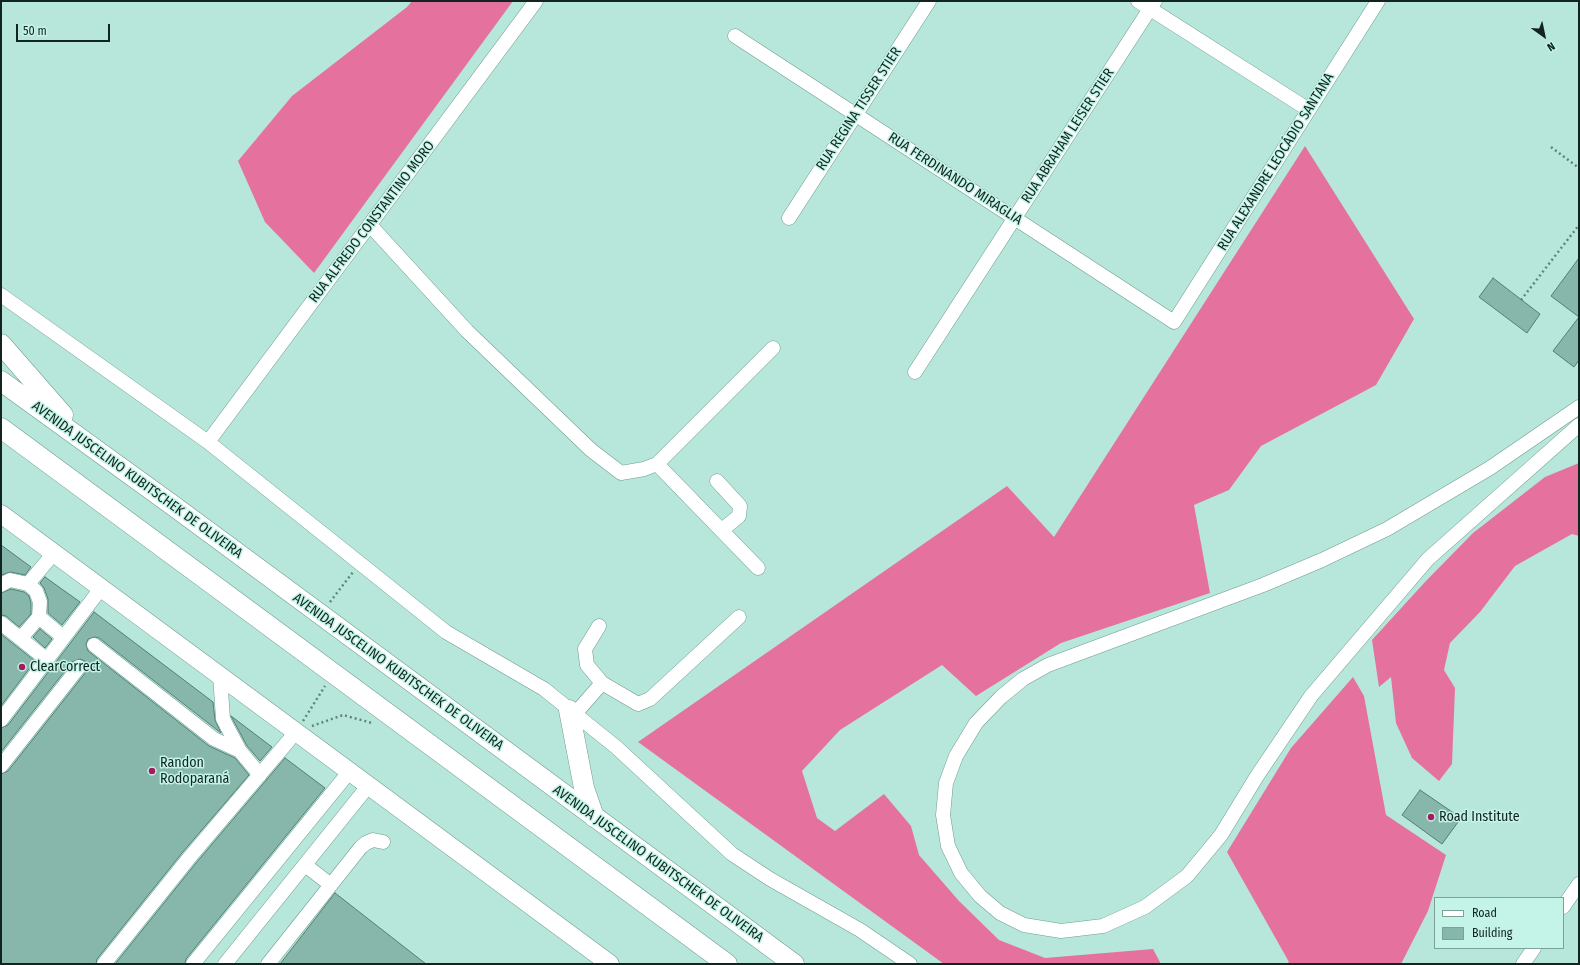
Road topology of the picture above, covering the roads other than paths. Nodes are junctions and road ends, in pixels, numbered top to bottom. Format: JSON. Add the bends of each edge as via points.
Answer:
{"nodes":[{"id":1,"x":536,"y":1,"type":"edge"},
{"id":2,"x":929,"y":1,"type":"edge"},
{"id":3,"x":1138,"y":1,"type":"edge"},
{"id":4,"x":1378,"y":1,"type":"edge"},
{"id":5,"x":1153,"y":5,"type":"edge"},
{"id":6,"x":735,"y":36,"type":"dead end"},
{"id":7,"x":1309,"y":110,"type":"junction"},
{"id":8,"x":856,"y":114,"type":"junction"},
{"id":9,"x":789,"y":218,"type":"dead end"},
{"id":10,"x":1015,"y":218,"type":"junction"},
{"id":11,"x":370,"y":225,"type":"junction"},
{"id":12,"x":1,"y":295,"type":"edge"},
{"id":13,"x":1174,"y":322,"type":"joint"},
{"id":14,"x":1,"y":344,"type":"edge"},
{"id":15,"x":773,"y":348,"type":"dead end"},
{"id":16,"x":915,"y":372,"type":"dead end"},
{"id":17,"x":1,"y":380,"type":"edge"},
{"id":18,"x":1579,"y":407,"type":"edge"},
{"id":19,"x":1579,"y":426,"type":"edge"},
{"id":20,"x":1,"y":428,"type":"edge"},
{"id":21,"x":1579,"y":437,"type":"edge"},
{"id":22,"x":208,"y":442,"type":"junction"},
{"id":23,"x":93,"y":447,"type":"junction"},
{"id":24,"x":1540,"y":458,"type":"junction"},
{"id":25,"x":657,"y":464,"type":"junction"},
{"id":26,"x":717,"y":481,"type":"dead end"},
{"id":27,"x":1,"y":514,"type":"edge"},
{"id":28,"x":722,"y":530,"type":"junction"},
{"id":29,"x":54,"y":553,"type":"junction"},
{"id":30,"x":758,"y":568,"type":"dead end"},
{"id":31,"x":28,"y":584,"type":"junction"},
{"id":32,"x":1,"y":585,"type":"edge"},
{"id":33,"x":102,"y":587,"type":"junction"},
{"id":34,"x":39,"y":617,"type":"junction"},
{"id":35,"x":739,"y":617,"type":"dead end"},
{"id":36,"x":1,"y":623,"type":"edge"},
{"id":37,"x":600,"y":626,"type":"dead end"},
{"id":38,"x":63,"y":637,"type":"junction"},
{"id":39,"x":21,"y":638,"type":"junction"},
{"id":40,"x":94,"y":645,"type":"dead end"},
{"id":41,"x":46,"y":659,"type":"junction"},
{"id":42,"x":79,"y":667,"type":"dead end"},
{"id":43,"x":220,"y":675,"type":"junction"},
{"id":44,"x":602,"y":683,"type":"junction"},
{"id":45,"x":571,"y":712,"type":"junction"},
{"id":46,"x":1,"y":720,"type":"edge"},
{"id":47,"x":296,"y":732,"type":"junction"},
{"id":48,"x":240,"y":751,"type":"junction"},
{"id":49,"x":1,"y":766,"type":"edge"},
{"id":50,"x":350,"y":771,"type":"junction"},
{"id":51,"x":260,"y":775,"type":"junction"},
{"id":52,"x":369,"y":785,"type":"junction"},
{"id":53,"x":594,"y":817,"type":"junction"},
{"id":54,"x":383,"y":842,"type":"dead end"},
{"id":55,"x":305,"y":865,"type":"junction"},
{"id":56,"x":1579,"y":884,"type":"edge"},
{"id":57,"x":331,"y":885,"type":"junction"},
{"id":58,"x":1564,"y":906,"type":"edge"},
{"id":59,"x":1533,"y":949,"type":"edge"},
{"id":60,"x":104,"y":964,"type":"edge"},
{"id":61,"x":193,"y":964,"type":"edge"},
{"id":62,"x":225,"y":964,"type":"edge"},
{"id":63,"x":268,"y":964,"type":"edge"},
{"id":64,"x":610,"y":964,"type":"edge"},
{"id":65,"x":728,"y":964,"type":"edge"},
{"id":66,"x":794,"y":964,"type":"edge"},
{"id":67,"x":910,"y":964,"type":"edge"},
{"id":68,"x":1523,"y":964,"type":"edge"}],
"edges":[{"from":1,"to":11,"type":"street","name":"RUA ALFREDO CONSTANTINO MORO"},
{"from":2,"to":8,"type":"street","name":"RUA REGINA TISSER STIER"},
{"from":3,"to":5,"type":"street"},
{"from":4,"to":7,"type":"street","name":"RUA ALEXANDRE LEOCÁDIO SANTANA"},
{"from":5,"to":7,"type":"street"},
{"from":5,"to":10,"type":"street","name":"RUA ABRAHAM LEISER STIER"},
{"from":6,"to":8,"type":"street","name":"RUA FERDINANDO MIRAGLIA"},
{"from":7,"to":13,"type":"street","name":"RUA ALEXANDRE LEOCÁDIO SANTANA"},
{"from":8,"to":9,"type":"street","name":"RUA REGINA TISSER STIER"},
{"from":8,"to":10,"type":"street","name":"RUA FERDINANDO MIRAGLIA"},
{"from":10,"to":13,"type":"street","name":"RUA FERDINANDO MIRAGLIA"},
{"from":10,"to":16,"type":"street","name":"RUA ABRAHAM LEISER STIER"},
{"from":11,"to":22,"type":"street","name":"RUA ALFREDO CONSTANTINO MORO"},
{"from":11,"to":25,"type":"street","via":[[467,331],[591,450],[621,473]]},
{"from":12,"to":22,"type":"street"},
{"from":14,"to":23,"type":"highway"},
{"from":15,"to":25,"type":"street"},
{"from":17,"to":23,"type":"highway","name":"AVENIDA JUSCELINO KUBITSCHEK DE OLIVEIRA"},
{"from":18,"to":24,"type":"street","via":[[1490,468],[1380,532],[1264,585],[1048,665],[1023,678],[976,723],[956,756],[946,782],[943,815],[948,846],[961,873],[980,896],[1000,913],[1024,925],[1061,931],[1103,926],[1145,907],[1187,876],[1221,834],[1312,696],[1428,559]]},
{"from":19,"to":24,"type":"street"},
{"from":20,"to":65,"type":"highway"},
{"from":21,"to":24,"type":"street","via":[[1574,437]]},
{"from":22,"to":45,"type":"street","via":[[446,632],[544,689]]},
{"from":23,"to":53,"type":"highway","name":"AVENIDA JUSCELINO KUBITSCHEK DE OLIVEIRA"},
{"from":25,"to":28,"type":"street"},
{"from":26,"to":28,"type":"street","via":[[740,506],[739,516]]},
{"from":27,"to":29,"type":"main road"},
{"from":28,"to":30,"type":"street"},
{"from":29,"to":31,"type":"street"},
{"from":29,"to":33,"type":"main road"},
{"from":31,"to":32,"type":"street","via":[[10,580]]},
{"from":31,"to":34,"type":"street","via":[[36,591],[40,602]]},
{"from":33,"to":38,"type":"street"},
{"from":33,"to":43,"type":"main road"},
{"from":34,"to":38,"type":"street"},
{"from":34,"to":39,"type":"street"},
{"from":35,"to":44,"type":"street","via":[[650,700],[638,704]]},
{"from":36,"to":39,"type":"street"},
{"from":37,"to":44,"type":"street","via":[[585,649],[587,665]]},
{"from":38,"to":41,"type":"street"},
{"from":39,"to":41,"type":"street"},
{"from":40,"to":48,"type":"street","via":[[214,738]]},
{"from":41,"to":46,"type":"street"},
{"from":42,"to":49,"type":"street"},
{"from":43,"to":47,"type":"main road"},
{"from":43,"to":48,"type":"street","via":[[223,719]]},
{"from":44,"to":45,"type":"street"},
{"from":45,"to":53,"type":"highway","via":[[584,788]]},
{"from":45,"to":67,"type":"street","via":[[616,747],[732,854],[770,879],[860,930]]},
{"from":47,"to":50,"type":"main road"},
{"from":47,"to":51,"type":"street"},
{"from":48,"to":51,"type":"street"},
{"from":50,"to":52,"type":"main road"},
{"from":50,"to":61,"type":"street"},
{"from":51,"to":60,"type":"street"},
{"from":52,"to":55,"type":"street"},
{"from":52,"to":64,"type":"main road"},
{"from":53,"to":66,"type":"highway","name":"AVENIDA JUSCELINO KUBITSCHEK DE OLIVEIRA"},
{"from":54,"to":57,"type":"street","via":[[373,840],[366,843]]},
{"from":55,"to":57,"type":"street"},
{"from":55,"to":62,"type":"street"},
{"from":56,"to":58,"type":"street"},
{"from":57,"to":63,"type":"street"},
{"from":59,"to":68,"type":"street"}]}
